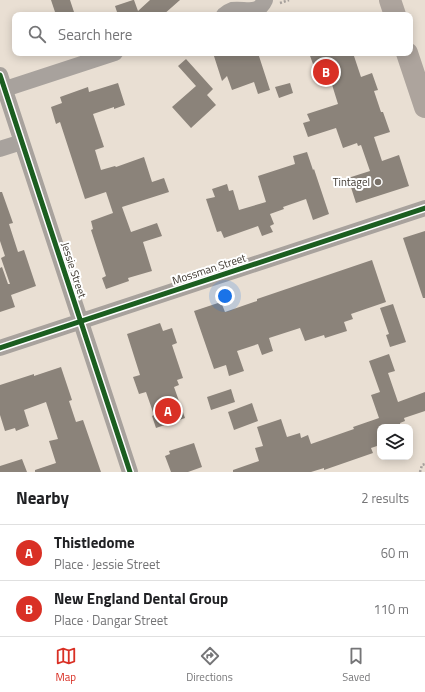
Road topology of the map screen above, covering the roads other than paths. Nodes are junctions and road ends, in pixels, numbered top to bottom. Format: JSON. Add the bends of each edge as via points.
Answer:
{"nodes":[{"id":1,"x":265,"y":0,"type":"edge"},
{"id":2,"x":390,"y":0,"type":"edge"},
{"id":3,"x":229,"y":8,"type":"edge"},
{"id":4,"x":394,"y":12,"type":"edge"},
{"id":5,"x":103,"y":56,"type":"edge"},
{"id":6,"x":408,"y":56,"type":"edge"},
{"id":7,"x":2,"y":82,"type":"edge"},
{"id":8,"x":425,"y":107,"type":"edge"},
{"id":9,"x":22,"y":142,"type":"junction"},
{"id":10,"x":0,"y":149,"type":"edge"},
{"id":11,"x":425,"y":208,"type":"edge"},
{"id":12,"x":81,"y":322,"type":"junction"},
{"id":13,"x":0,"y":348,"type":"edge"},
{"id":14,"x":130,"y":472,"type":"edge"}],
"edges":[{"from":1,"to":3,"type":"street","via":[[260,8],[254,10]]},
{"from":2,"to":4,"type":"main road"},
{"from":5,"to":7,"type":"street"},
{"from":6,"to":8,"type":"main road"},
{"from":7,"to":9,"type":"street","name":"Jessie Street"},
{"from":9,"to":10,"type":"street"},
{"from":9,"to":12,"type":"street","name":"Jessie Street"},
{"from":11,"to":12,"type":"street","name":"Mossman Street"},
{"from":12,"to":13,"type":"street","name":"Mossman Street"},
{"from":12,"to":14,"type":"street","name":"Jessie Street"}]}
